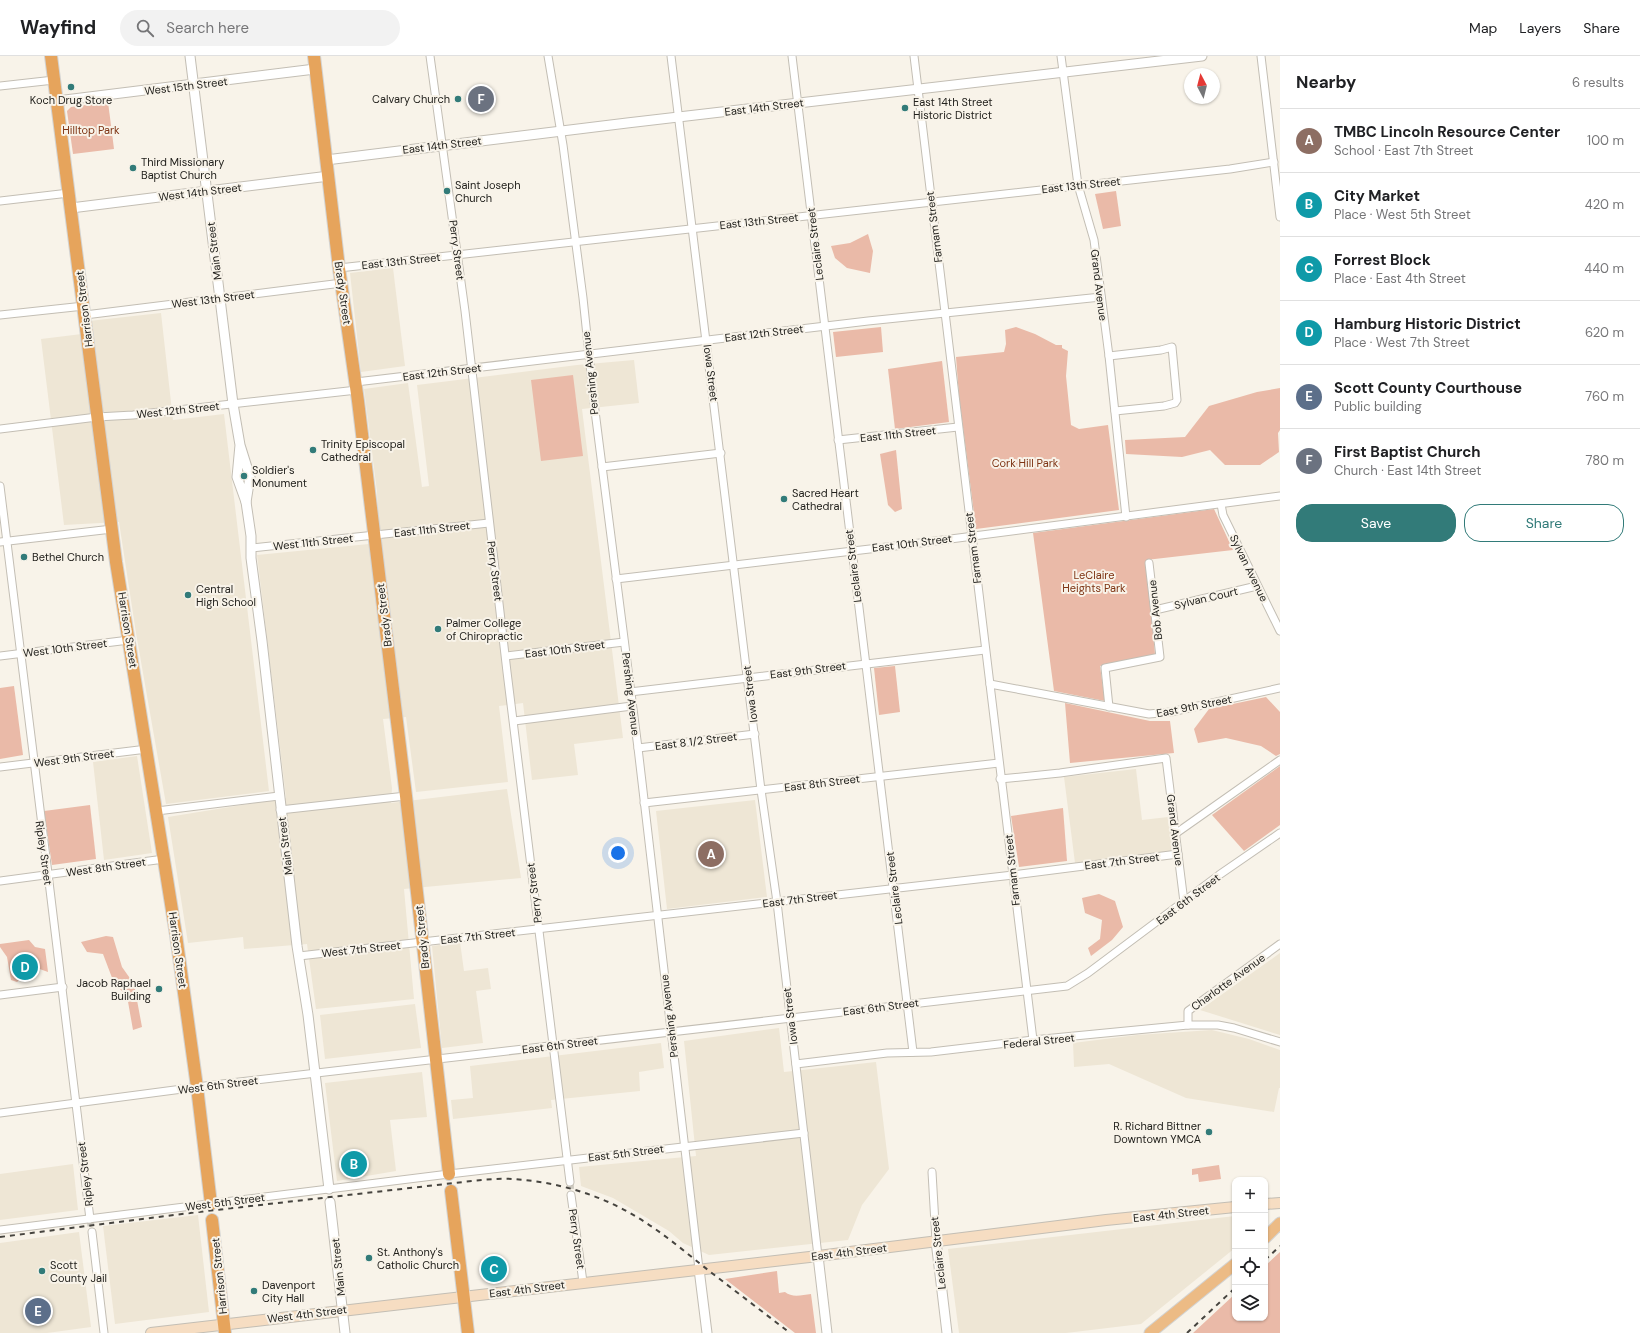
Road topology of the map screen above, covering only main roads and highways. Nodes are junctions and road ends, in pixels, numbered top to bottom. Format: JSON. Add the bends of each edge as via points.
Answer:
{"nodes":[{"id":1,"x":51,"y":56,"type":"edge"},
{"id":2,"x":314,"y":56,"type":"edge"},
{"id":3,"x":449,"y":1174,"type":"road end"},
{"id":4,"x":451,"y":1191,"type":"dead end"},
{"id":5,"x":1280,"y":1203,"type":"edge"},
{"id":6,"x":210,"y":1204,"type":"road end"},
{"id":7,"x":1268,"y":1204,"type":"edge"},
{"id":8,"x":1232,"y":1207,"type":"edge"},
{"id":9,"x":212,"y":1220,"type":"dead end"},
{"id":10,"x":1280,"y":1223,"type":"edge"},
{"id":11,"x":1268,"y":1235,"type":"edge"},
{"id":12,"x":1232,"y":1266,"type":"edge"},
{"id":13,"x":463,"y":1296,"type":"junction"},
{"id":14,"x":225,"y":1328,"type":"edge"},
{"id":15,"x":151,"y":1333,"type":"edge"},
{"id":16,"x":468,"y":1333,"type":"edge"},
{"id":17,"x":1150,"y":1333,"type":"edge"}],
"edges":[{"from":1,"to":6,"type":"highway","name":"Harrison Street","via":[[112,529],[179,956]]},
{"from":2,"to":3,"type":"highway","name":"Brady Street","via":[[375,536]]},
{"from":4,"to":13,"type":"highway"},
{"from":5,"to":7,"type":"main road"},
{"from":8,"to":13,"type":"main road","name":"East 4th Street"},
{"from":9,"to":14,"type":"highway","name":"Harrison Street"},
{"from":10,"to":11,"type":"main road"},
{"from":12,"to":17,"type":"main road"},
{"from":13,"to":14,"type":"main road","name":"West 4th Street","via":[[343,1310]]},
{"from":13,"to":16,"type":"highway"},
{"from":14,"to":15,"type":"main road","name":"West 4th Street"}]}
